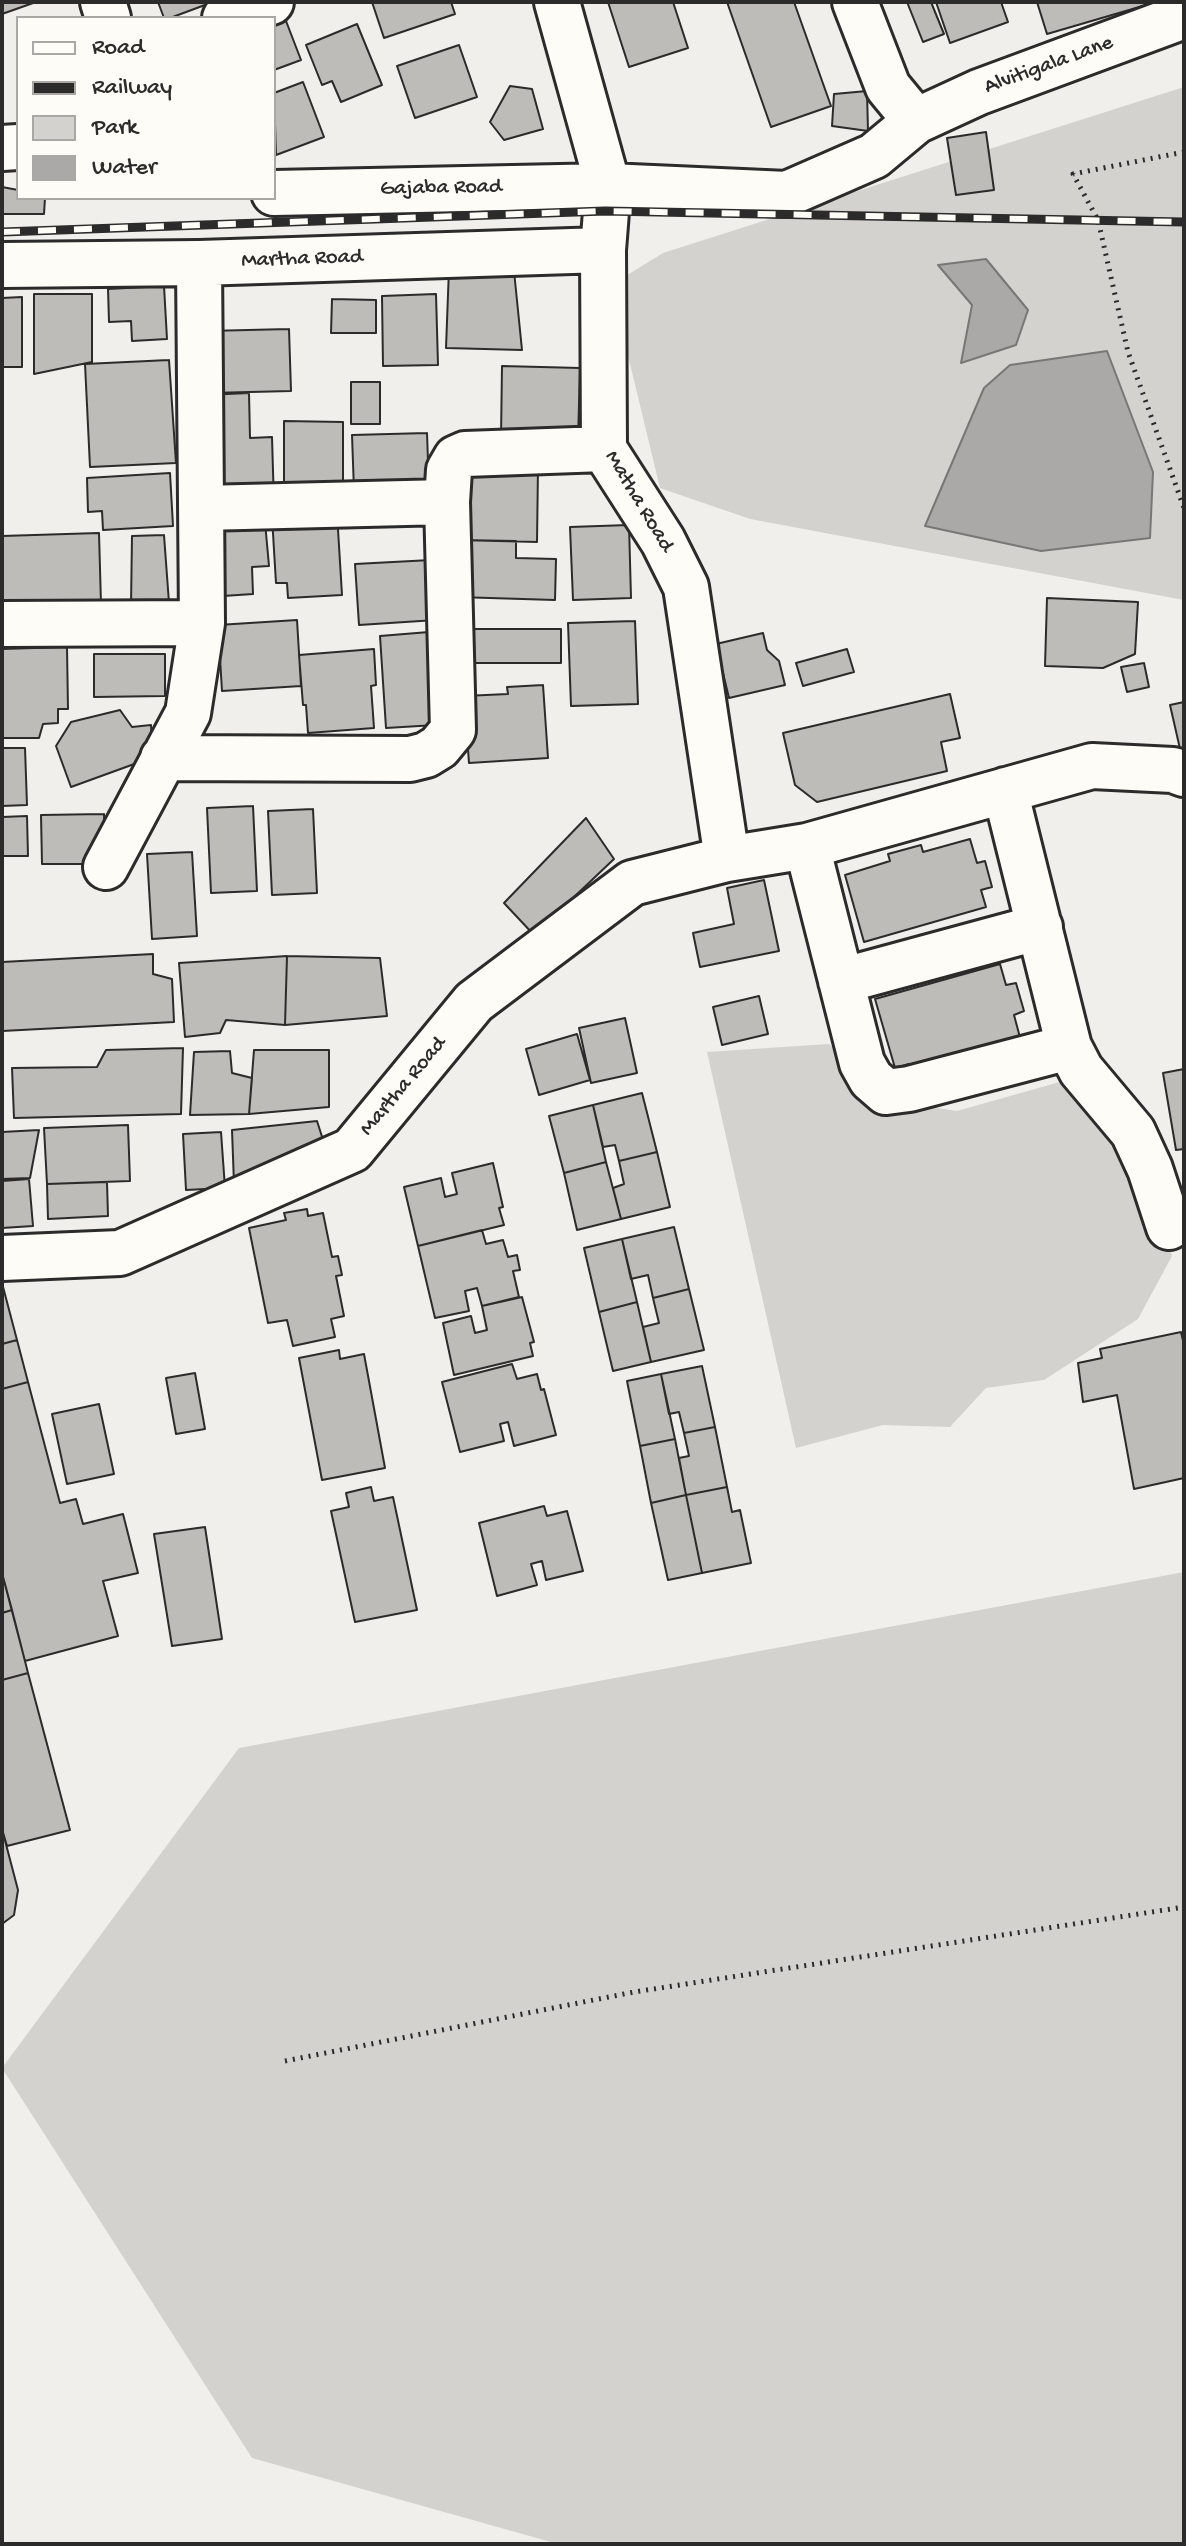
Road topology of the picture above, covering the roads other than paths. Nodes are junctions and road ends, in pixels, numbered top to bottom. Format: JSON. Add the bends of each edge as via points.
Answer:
{"nodes":[{"id":1,"x":271,"y":2,"type":"edge"},
{"id":2,"x":557,"y":2,"type":"edge"},
{"id":3,"x":855,"y":2,"type":"edge"},
{"id":4,"x":231,"y":16,"type":"edge"},
{"id":5,"x":1184,"y":16,"type":"edge"},
{"id":6,"x":916,"y":121,"type":"junction"},
{"id":7,"x":608,"y":186,"type":"junction"},
{"id":8,"x":276,"y":193,"type":"edge"},
{"id":9,"x":603,"y":250,"type":"junction"},
{"id":10,"x":199,"y":263,"type":"junction"},
{"id":11,"x":2,"y":265,"type":"edge"},
{"id":12,"x":604,"y":449,"type":"junction"},
{"id":13,"x":447,"y":502,"type":"junction"},
{"id":14,"x":202,"y":508,"type":"junction"},
{"id":15,"x":202,"y":623,"type":"junction"},
{"id":16,"x":2,"y":624,"type":"edge"},
{"id":17,"x":163,"y":758,"type":"junction"},
{"id":18,"x":1184,"y":774,"type":"edge"},
{"id":19,"x":1005,"y":790,"type":"junction"},
{"id":20,"x":807,"y":846,"type":"junction"},
{"id":21,"x":727,"y":859,"type":"junction"},
{"id":22,"x":106,"y":867,"type":"dead end"},
{"id":23,"x":1040,"y":927,"type":"junction"},
{"id":24,"x":841,"y":981,"type":"junction"},
{"id":25,"x":1069,"y":1047,"type":"junction"},
{"id":26,"x":1169,"y":1227,"type":"dead end"},
{"id":27,"x":2,"y":1258,"type":"edge"}],
"edges":[{"from":1,"to":4,"type":"street"},
{"from":2,"to":7,"type":"street","name":"Matha Road"},
{"from":3,"to":6,"type":"street","via":[[888,87]]},
{"from":5,"to":6,"type":"street","name":"Alvitigala Lane","via":[[979,92]]},
{"from":6,"to":7,"type":"street","name":"Alvitigala Lane","via":[[874,156],[787,194]]},
{"from":7,"to":8,"type":"street","name":"Gajaba Road"},
{"from":7,"to":9,"type":"street","name":"Matha Road"},
{"from":9,"to":10,"type":"street","name":"Martha Road"},
{"from":9,"to":12,"type":"street","name":"Matha Road"},
{"from":10,"to":11,"type":"street","name":"Martha Road"},
{"from":10,"to":14,"type":"street"},
{"from":12,"to":13,"type":"street","via":[[465,454],[449,470]]},
{"from":12,"to":21,"type":"street","name":"Matha Road","via":[[686,587]]},
{"from":13,"to":14,"type":"street"},
{"from":13,"to":17,"type":"street","via":[[453,730],[439,747],[410,759]]},
{"from":14,"to":15,"type":"street"},
{"from":15,"to":16,"type":"street"},
{"from":15,"to":17,"type":"street","via":[[188,713]]},
{"from":17,"to":22,"type":"street"},
{"from":18,"to":19,"type":"street","name":"Martha Road","via":[[1092,766]]},
{"from":19,"to":20,"type":"street","name":"Martha Road"},
{"from":19,"to":23,"type":"street"},
{"from":20,"to":21,"type":"street","name":"Martha Road"},
{"from":20,"to":24,"type":"street"},
{"from":21,"to":27,"type":"street","name":"Martha Road","via":[[632,883],[474,1002],[352,1150],[120,1253]]},
{"from":23,"to":24,"type":"street"},
{"from":23,"to":25,"type":"street"},
{"from":24,"to":25,"type":"street","via":[[862,1063],[886,1092]]},
{"from":25,"to":26,"type":"street","via":[[1081,1070],[1133,1132]]}]}
